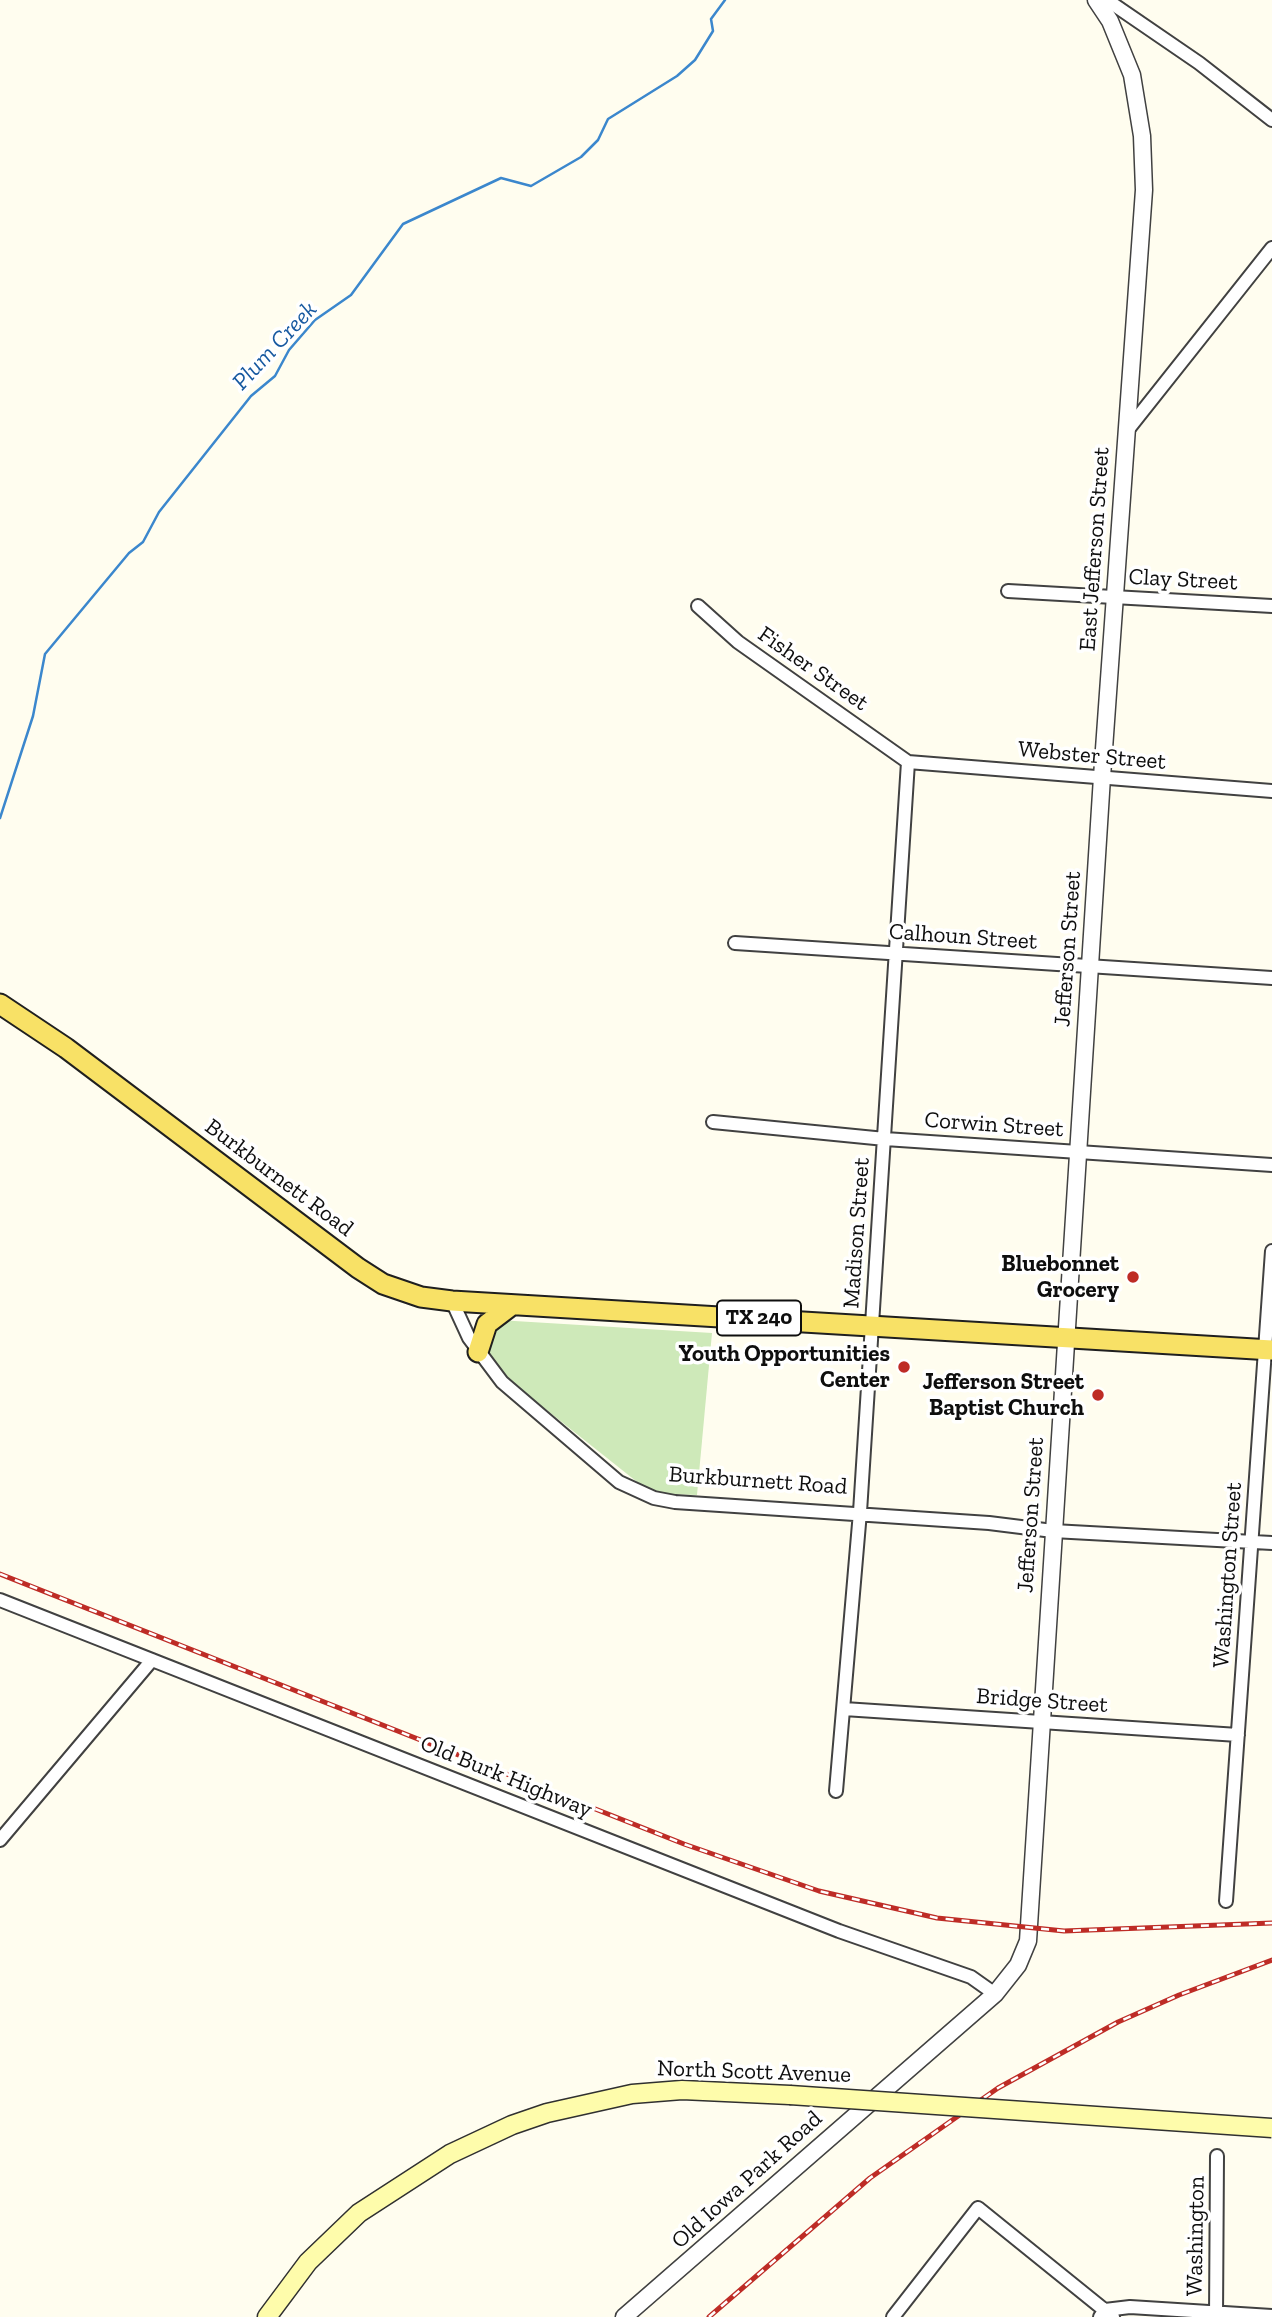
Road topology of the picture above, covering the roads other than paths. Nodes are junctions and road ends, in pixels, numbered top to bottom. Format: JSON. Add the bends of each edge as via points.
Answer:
{"nodes":[{"id":1,"x":1096,"y":0,"type":"edge"},
{"id":2,"x":1107,"y":0,"type":"edge"},
{"id":3,"x":1272,"y":120,"type":"edge"},
{"id":4,"x":1272,"y":248,"type":"edge"},
{"id":5,"x":1126,"y":432,"type":"junction"},
{"id":6,"x":1008,"y":591,"type":"dead end"},
{"id":7,"x":1115,"y":597,"type":"junction"},
{"id":8,"x":698,"y":606,"type":"dead end"},
{"id":9,"x":1272,"y":606,"type":"edge"},
{"id":10,"x":908,"y":762,"type":"junction"},
{"id":11,"x":1102,"y":778,"type":"junction"},
{"id":12,"x":1272,"y":791,"type":"edge"},
{"id":13,"x":735,"y":943,"type":"dead end"},
{"id":14,"x":898,"y":953,"type":"junction"},
{"id":15,"x":1090,"y":966,"type":"junction"},
{"id":16,"x":1272,"y":978,"type":"edge"},
{"id":17,"x":0,"y":1004,"type":"edge"},
{"id":18,"x":713,"y":1122,"type":"dead end"},
{"id":19,"x":885,"y":1139,"type":"junction"},
{"id":20,"x":1078,"y":1152,"type":"junction"},
{"id":21,"x":1272,"y":1166,"type":"edge"},
{"id":22,"x":1272,"y":1251,"type":"edge"},
{"id":23,"x":452,"y":1301,"type":"junction"},
{"id":24,"x":512,"y":1305,"type":"junction"},
{"id":25,"x":872,"y":1325,"type":"junction"},
{"id":26,"x":1065,"y":1337,"type":"junction"},
{"id":27,"x":1269,"y":1350,"type":"edge"},
{"id":28,"x":478,"y":1352,"type":"junction"},
{"id":29,"x":860,"y":1512,"type":"junction"},
{"id":30,"x":1053,"y":1531,"type":"junction"},
{"id":31,"x":1250,"y":1543,"type":"junction"},
{"id":32,"x":1272,"y":1544,"type":"edge"},
{"id":33,"x":0,"y":1600,"type":"edge"},
{"id":34,"x":152,"y":1660,"type":"junction"},
{"id":35,"x":844,"y":1709,"type":"junction"},
{"id":36,"x":1041,"y":1722,"type":"junction"},
{"id":37,"x":1238,"y":1735,"type":"junction"},
{"id":38,"x":836,"y":1791,"type":"dead end"},
{"id":39,"x":0,"y":1840,"type":"edge"},
{"id":40,"x":1226,"y":1901,"type":"dead end"},
{"id":41,"x":995,"y":1994,"type":"junction"},
{"id":42,"x":1272,"y":2128,"type":"edge"},
{"id":43,"x":1217,"y":2156,"type":"dead end"},
{"id":44,"x":630,"y":2315,"type":"edge"},
{"id":45,"x":1106,"y":2315,"type":"edge"},
{"id":46,"x":1216,"y":2315,"type":"edge"},
{"id":47,"x":1272,"y":2316,"type":"edge"},
{"id":48,"x":267,"y":2317,"type":"edge"},
{"id":49,"x":893,"y":2317,"type":"edge"}],
"edges":[{"from":1,"to":5,"type":"street","via":[[1110,20],[1132,75],[1142,136],[1141,247]]},
{"from":2,"to":3,"type":"street"},
{"from":4,"to":5,"type":"street","name":"East Jefferson Street"},
{"from":5,"to":7,"type":"street","name":"East Jefferson Street"},
{"from":6,"to":7,"type":"street","name":"Clay Street"},
{"from":7,"to":9,"type":"street","name":"Clay Street"},
{"from":7,"to":11,"type":"street","name":"East Jefferson Street"},
{"from":8,"to":10,"type":"street","name":"Fisher Street","via":[[738,642]]},
{"from":10,"to":11,"type":"street","name":"Webster Street"},
{"from":10,"to":14,"type":"street","name":"Madison Street"},
{"from":11,"to":12,"type":"street","name":"Webster Street"},
{"from":11,"to":15,"type":"street","name":"Jefferson Street"},
{"from":13,"to":14,"type":"street","name":"Calhoun Street"},
{"from":14,"to":15,"type":"street","name":"Calhoun Street"},
{"from":14,"to":19,"type":"street","name":"Madison Street"},
{"from":15,"to":16,"type":"street","name":"Calhoun Street"},
{"from":15,"to":20,"type":"street","name":"Jefferson Street"},
{"from":17,"to":23,"type":"main road","name":"Burkburnett Road","number":"TX 240","via":[[66,1048],[358,1268],[396,1289]]},
{"from":18,"to":19,"type":"street","name":"Corwin Street"},
{"from":19,"to":20,"type":"street","name":"Corwin Street"},
{"from":19,"to":25,"type":"street","name":"Madison Street"},
{"from":20,"to":21,"type":"street","name":"Corwin Street"},
{"from":20,"to":26,"type":"street","name":"Jefferson Street"},
{"from":22,"to":27,"type":"street","name":"Washington Street"},
{"from":23,"to":24,"type":"main road","number":"TX 240"},
{"from":23,"to":28,"type":"street","name":"Burkburnett Road"},
{"from":24,"to":25,"type":"main road","number":"TX 240"},
{"from":24,"to":28,"type":"main road","via":[[487,1324]]},
{"from":25,"to":26,"type":"main road","number":"TX 240"},
{"from":25,"to":29,"type":"street","name":"Madison Street"},
{"from":26,"to":27,"type":"main road","number":"TX 240"},
{"from":26,"to":30,"type":"street","name":"Jefferson Street"},
{"from":27,"to":31,"type":"street","name":"Washington Street"},
{"from":28,"to":29,"type":"street","name":"Burkburnett Road","via":[[502,1382],[619,1482],[639,1493],[675,1502]]},
{"from":29,"to":30,"type":"street","name":"Burkburnett Road"},
{"from":29,"to":35,"type":"street","name":"Madison Street"},
{"from":30,"to":31,"type":"street","name":"Burkburnett Road"},
{"from":30,"to":36,"type":"street","name":"Jefferson Street"},
{"from":31,"to":32,"type":"street","name":"Burkburnett Road"},
{"from":31,"to":37,"type":"street","name":"Washington Street"},
{"from":33,"to":34,"type":"street","name":"Old Burk Highway"},
{"from":34,"to":39,"type":"street"},
{"from":34,"to":41,"type":"street","name":"Old Burk Highway","via":[[839,1931],[971,1977]]},
{"from":35,"to":36,"type":"street","name":"Bridge Street"},
{"from":35,"to":38,"type":"street","name":"Madison Street"},
{"from":36,"to":37,"type":"street","name":"Bridge Street"},
{"from":36,"to":41,"type":"street","name":"Jefferson Street","via":[[1028,1941],[1018,1965]]},
{"from":37,"to":40,"type":"street","name":"Washington Street"},
{"from":41,"to":44,"type":"street","name":"Old Iowa Park Road"},
{"from":42,"to":48,"type":"main road","name":"North Scott Avenue","bridge":true,"via":[[790,2095],[632,2094],[547,2113],[500,2130],[433,2164],[359,2213],[308,2262]]},
{"from":43,"to":46,"type":"street","name":"Washington"},
{"from":45,"to":46,"type":"street","via":[[1130,2307]]},
{"from":45,"to":49,"type":"street","via":[[978,2208]]},
{"from":46,"to":47,"type":"street"}]}
